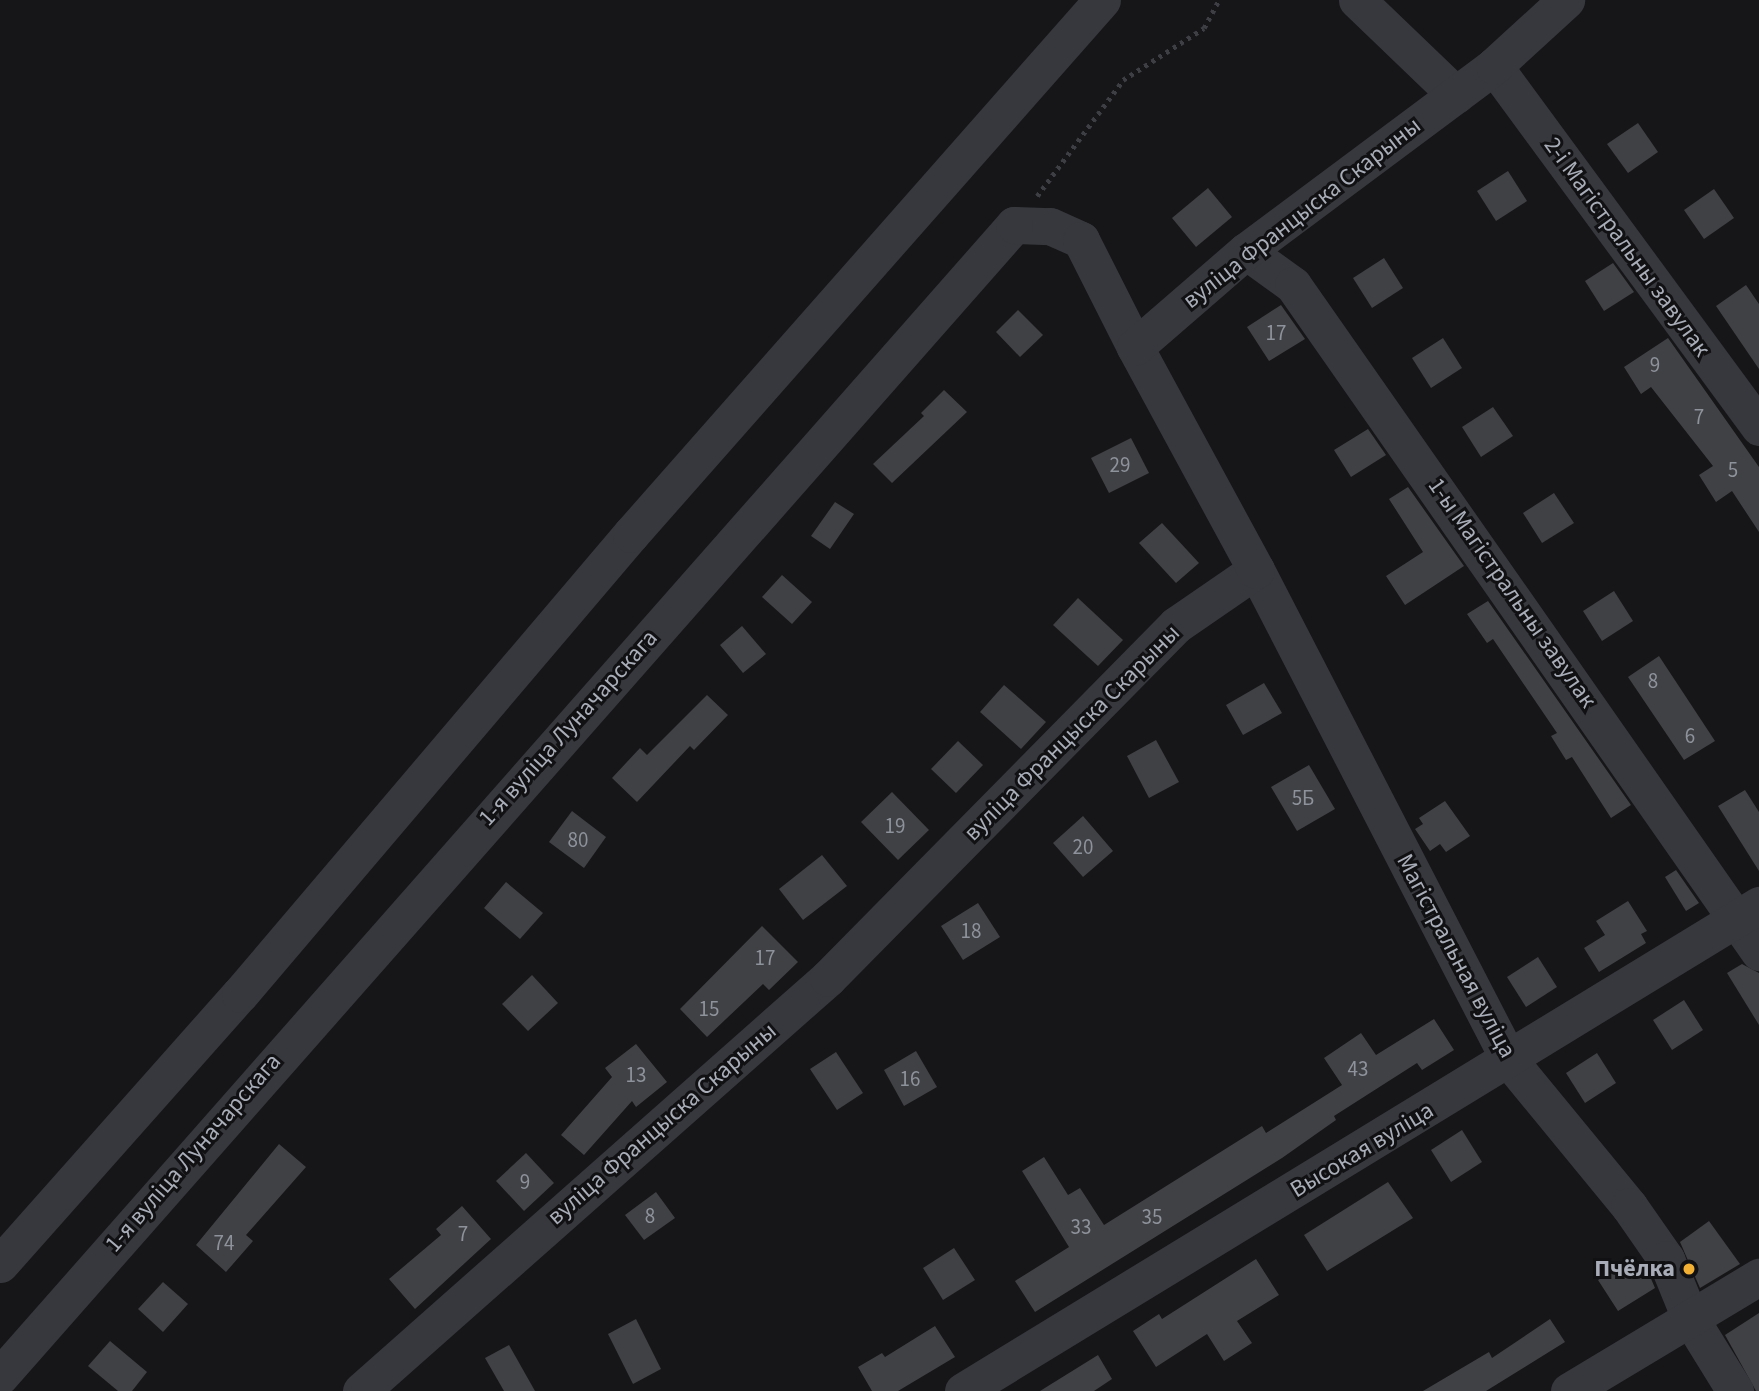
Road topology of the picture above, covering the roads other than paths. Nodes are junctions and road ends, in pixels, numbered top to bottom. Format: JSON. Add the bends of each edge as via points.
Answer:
{"nodes":[{"id":1,"x":1102,"y":0,"type":"edge"},
{"id":2,"x":1357,"y":0,"type":"edge"},
{"id":3,"x":1566,"y":0,"type":"edge"},
{"id":4,"x":1494,"y":66,"type":"junction"},
{"id":5,"x":1456,"y":95,"type":"junction"},
{"id":6,"x":1246,"y":251,"type":"junction"},
{"id":7,"x":1135,"y":347,"type":"junction"},
{"id":8,"x":1759,"y":427,"type":"edge"},
{"id":9,"x":1256,"y":570,"type":"junction"},
{"id":10,"x":1747,"y":912,"type":"edge"},
{"id":11,"x":1759,"y":952,"type":"edge"},
{"id":12,"x":1509,"y":1060,"type":"junction"},
{"id":13,"x":0,"y":1264,"type":"edge"},
{"id":14,"x":1759,"y":1278,"type":"edge"},
{"id":15,"x":1690,"y":1318,"type":"junction"},
{"id":16,"x":0,"y":1376,"type":"edge"},
{"id":17,"x":361,"y":1391,"type":"edge"},
{"id":18,"x":963,"y":1391,"type":"edge"},
{"id":19,"x":1569,"y":1391,"type":"edge"},
{"id":20,"x":1735,"y":1391,"type":"edge"}],
"edges":[{"from":1,"to":13,"type":"street","via":[[649,513],[240,994]]},
{"from":2,"to":5,"type":"street"},
{"from":3,"to":4,"type":"street","name":"вуліца Францыска Скарыны"},
{"from":4,"to":5,"type":"street","name":"вуліца Францыска Скарыны"},
{"from":4,"to":8,"type":"street","name":"2-і Магістральны завулак"},
{"from":5,"to":6,"type":"street","name":"вуліца Францыска Скарыны"},
{"from":6,"to":7,"type":"street","name":"вуліца Францыска Скарыны"},
{"from":6,"to":10,"type":"street","name":"1-ы Магістральны завулак","via":[[1293,285],[1615,740]]},
{"from":7,"to":9,"type":"street"},
{"from":7,"to":16,"type":"street","name":"1-я вуліца Луначарскага","via":[[1082,240],[1050,226],[1014,225]]},
{"from":9,"to":12,"type":"street","name":"Магістральная вуліца"},
{"from":9,"to":17,"type":"street","name":"вуліца Францыска Скарыны","via":[[1176,625],[828,978]]},
{"from":10,"to":11,"type":"street","name":"1-ы Магістральны завулак"},
{"from":10,"to":12,"type":"street","name":"Высокая вуліца"},
{"from":12,"to":15,"type":"street","name":"Магістральная вуліца","via":[[1637,1216],[1666,1259]]},
{"from":12,"to":18,"type":"street","name":"Высокая вуліца"},
{"from":14,"to":15,"type":"street"},
{"from":15,"to":19,"type":"street"},
{"from":15,"to":20,"type":"street","name":"Магістральная вуліца"}]}
